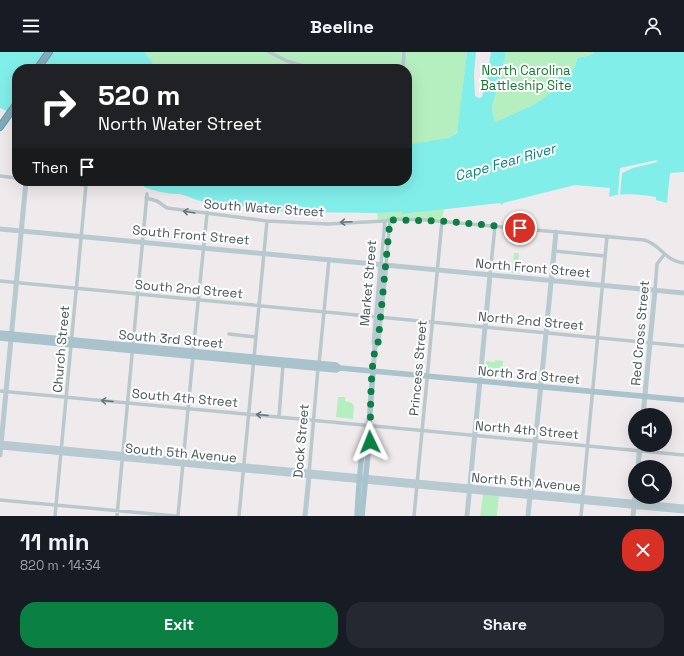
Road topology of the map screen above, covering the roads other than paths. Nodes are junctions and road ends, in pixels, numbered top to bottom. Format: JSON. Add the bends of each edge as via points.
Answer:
{"nodes":[{"id":1,"x":49,"y":52,"type":"edge"},
{"id":2,"x":52,"y":52,"type":"edge"},
{"id":3,"x":269,"y":52,"type":"edge"},
{"id":4,"x":404,"y":52,"type":"edge"},
{"id":5,"x":41,"y":64,"type":"edge"},
{"id":6,"x":44,"y":64,"type":"edge"},
{"id":7,"x":297,"y":64,"type":"edge"},
{"id":8,"x":403,"y":64,"type":"edge"},
{"id":9,"x":12,"y":104,"type":"edge"},
{"id":10,"x":12,"y":110,"type":"edge"},
{"id":11,"x":0,"y":121,"type":"edge"},
{"id":12,"x":0,"y":127,"type":"edge"},
{"id":13,"x":0,"y":176,"type":"edge"},
{"id":14,"x":12,"y":177,"type":"edge"},
{"id":15,"x":26,"y":186,"type":"edge"},
{"id":16,"x":86,"y":186,"type":"edge"},
{"id":17,"x":208,"y":204,"type":"dead end"},
{"id":18,"x":206,"y":215,"type":"junction"},
{"id":19,"x":390,"y":220,"type":"junction"},
{"id":20,"x":267,"y":221,"type":"junction"},
{"id":21,"x":385,"y":221,"type":"junction"},
{"id":22,"x":442,"y":221,"type":"junction"},
{"id":23,"x":495,"y":226,"type":"junction"},
{"id":24,"x":0,"y":229,"type":"edge"},
{"id":25,"x":21,"y":231,"type":"junction"},
{"id":26,"x":556,"y":232,"type":"junction"},
{"id":27,"x":82,"y":236,"type":"junction"},
{"id":28,"x":607,"y":236,"type":"junction"},
{"id":29,"x":142,"y":242,"type":"junction"},
{"id":30,"x":203,"y":248,"type":"junction"},
{"id":31,"x":554,"y":251,"type":"junction"},
{"id":32,"x":264,"y":253,"type":"junction"},
{"id":33,"x":664,"y":255,"type":"junction"},
{"id":34,"x":605,"y":256,"type":"junction"},
{"id":35,"x":329,"y":259,"type":"junction"},
{"id":36,"x":684,"y":263,"type":"edge"},
{"id":37,"x":383,"y":264,"type":"junction"},
{"id":38,"x":438,"y":270,"type":"junction"},
{"id":39,"x":490,"y":274,"type":"junction"},
{"id":40,"x":551,"y":280,"type":"junction"},
{"id":41,"x":0,"y":281,"type":"edge"},
{"id":42,"x":16,"y":283,"type":"junction"},
{"id":43,"x":602,"y":285,"type":"junction"},
{"id":44,"x":77,"y":288,"type":"junction"},
{"id":45,"x":655,"y":290,"type":"junction"},
{"id":46,"x":684,"y":293,"type":"edge"},
{"id":47,"x":138,"y":294,"type":"junction"},
{"id":48,"x":198,"y":300,"type":"junction"},
{"id":49,"x":259,"y":305,"type":"junction"},
{"id":50,"x":324,"y":311,"type":"junction"},
{"id":51,"x":378,"y":316,"type":"junction"},
{"id":52,"x":433,"y":322,"type":"junction"},
{"id":53,"x":485,"y":326,"type":"junction"},
{"id":54,"x":0,"y":333,"type":"edge"},
{"id":55,"x":546,"y":333,"type":"junction"},
{"id":56,"x":229,"y":334,"type":"dead end"},
{"id":57,"x":11,"y":337,"type":"junction"},
{"id":58,"x":256,"y":337,"type":"junction"},
{"id":59,"x":598,"y":337,"type":"junction"},
{"id":60,"x":0,"y":338,"type":"edge"},
{"id":61,"x":72,"y":342,"type":"junction"},
{"id":62,"x":650,"y":342,"type":"junction"},
{"id":63,"x":684,"y":346,"type":"edge"},
{"id":64,"x":132,"y":348,"type":"junction"},
{"id":65,"x":193,"y":354,"type":"junction"},
{"id":66,"x":254,"y":360,"type":"junction"},
{"id":67,"x":283,"y":365,"type":"junction"},
{"id":68,"x":319,"y":366,"type":"junction"},
{"id":69,"x":373,"y":371,"type":"junction"},
{"id":70,"x":427,"y":377,"type":"junction"},
{"id":71,"x":480,"y":382,"type":"junction"},
{"id":72,"x":540,"y":387,"type":"junction"},
{"id":73,"x":3,"y":391,"type":"edge"},
{"id":74,"x":592,"y":391,"type":"junction"},
{"id":75,"x":645,"y":396,"type":"junction"},
{"id":76,"x":66,"y":397,"type":"junction"},
{"id":77,"x":684,"y":400,"type":"edge"},
{"id":78,"x":127,"y":403,"type":"junction"},
{"id":79,"x":188,"y":408,"type":"junction"},
{"id":80,"x":644,"y":408,"type":"edge"},
{"id":81,"x":249,"y":414,"type":"junction"},
{"id":82,"x":279,"y":417,"type":"junction"},
{"id":83,"x":314,"y":420,"type":"junction"},
{"id":84,"x":369,"y":425,"type":"junction"},
{"id":85,"x":422,"y":430,"type":"junction"},
{"id":86,"x":474,"y":435,"type":"junction"},
{"id":87,"x":535,"y":441,"type":"junction"},
{"id":88,"x":0,"y":445,"type":"edge"},
{"id":89,"x":587,"y":446,"type":"junction"},
{"id":90,"x":628,"y":448,"type":"edge"},
{"id":91,"x":62,"y":451,"type":"junction"},
{"id":92,"x":665,"y":452,"type":"edge"},
{"id":93,"x":0,"y":455,"type":"edge"},
{"id":94,"x":684,"y":455,"type":"edge"},
{"id":95,"x":122,"y":456,"type":"junction"},
{"id":96,"x":183,"y":462,"type":"junction"},
{"id":97,"x":244,"y":468,"type":"junction"},
{"id":98,"x":309,"y":474,"type":"junction"},
{"id":99,"x":360,"y":475,"type":"junction"},
{"id":100,"x":367,"y":480,"type":"junction"},
{"id":101,"x":360,"y":482,"type":"junction"},
{"id":102,"x":417,"y":484,"type":"junction"},
{"id":103,"x":469,"y":489,"type":"junction"},
{"id":104,"x":530,"y":495,"type":"junction"},
{"id":105,"x":0,"y":500,"type":"edge"},
{"id":106,"x":582,"y":500,"type":"junction"},
{"id":107,"x":628,"y":502,"type":"edge"},
{"id":108,"x":635,"y":504,"type":"edge"},
{"id":109,"x":646,"y":504,"type":"edge"},
{"id":110,"x":655,"y":504,"type":"edge"},
{"id":111,"x":56,"y":505,"type":"junction"},
{"id":112,"x":684,"y":507,"type":"edge"},
{"id":113,"x":117,"y":511,"type":"junction"},
{"id":114,"x":684,"y":511,"type":"edge"},
{"id":115,"x":55,"y":516,"type":"edge"},
{"id":116,"x":117,"y":516,"type":"edge"},
{"id":117,"x":177,"y":516,"type":"edge"},
{"id":118,"x":239,"y":516,"type":"edge"},
{"id":119,"x":305,"y":516,"type":"edge"},
{"id":120,"x":357,"y":516,"type":"edge"},
{"id":121,"x":362,"y":516,"type":"edge"},
{"id":122,"x":414,"y":516,"type":"edge"},
{"id":123,"x":467,"y":516,"type":"edge"},
{"id":124,"x":528,"y":516,"type":"edge"},
{"id":125,"x":581,"y":516,"type":"edge"},
{"id":126,"x":634,"y":516,"type":"edge"}],
"edges":[{"from":1,"to":5,"type":"highway"},
{"from":2,"to":6,"type":"highway"},
{"from":3,"to":7,"type":"street"},
{"from":4,"to":8,"type":"street"},
{"from":9,"to":11,"type":"highway"},
{"from":10,"to":12,"type":"highway"},
{"from":13,"to":14,"type":"street"},
{"from":15,"to":25,"type":"street"},
{"from":16,"to":27,"type":"street","name":"Church Street"},
{"from":17,"to":18,"type":"street"},
{"from":18,"to":20,"type":"street","name":"South Water Street"},
{"from":18,"to":29,"type":"street","name":"South Water Street","one_way":true,"via":[[167,208],[158,200],[146,196]]},
{"from":18,"to":30,"type":"street"},
{"from":19,"to":21,"type":"street","name":"South Water Street"},
{"from":19,"to":22,"type":"street","name":"South Water Street"},
{"from":19,"to":37,"type":"street","name":"Market Street"},
{"from":21,"to":20,"type":"street","name":"South Water Street","one_way":true,"via":[[328,224]]},
{"from":20,"to":32,"type":"street"},
{"from":21,"to":37,"type":"street","name":"Market Street"},
{"from":22,"to":23,"type":"street","name":"South Water Street"},
{"from":22,"to":38,"type":"street","name":"Princess Street"},
{"from":23,"to":26,"type":"street","name":"South Water Street"},
{"from":23,"to":39,"type":"street"},
{"from":24,"to":25,"type":"street","name":"South Front Street"},
{"from":25,"to":27,"type":"street","name":"South Front Street"},
{"from":25,"to":42,"type":"street"},
{"from":26,"to":28,"type":"street","name":"South Water Street"},
{"from":26,"to":31,"type":"street"},
{"from":27,"to":29,"type":"street","name":"South Front Street"},
{"from":27,"to":44,"type":"street","name":"Church Street"},
{"from":28,"to":33,"type":"street","name":"South Water Street","via":[[646,240],[653,243]]},
{"from":28,"to":34,"type":"street"},
{"from":29,"to":30,"type":"street","name":"South Front Street"},
{"from":29,"to":47,"type":"street"},
{"from":30,"to":32,"type":"street","name":"South Front Street"},
{"from":30,"to":48,"type":"street"},
{"from":31,"to":34,"type":"street"},
{"from":31,"to":40,"type":"street"},
{"from":32,"to":35,"type":"street","name":"South Front Street"},
{"from":32,"to":49,"type":"street"},
{"from":33,"to":36,"type":"street"},
{"from":33,"to":45,"type":"street","name":"Red Cross Street","via":[[658,262]]},
{"from":34,"to":43,"type":"street"},
{"from":35,"to":37,"type":"street","name":"South Front Street"},
{"from":35,"to":50,"type":"street","name":"Dock Street"},
{"from":37,"to":38,"type":"street","name":"North Front Street"},
{"from":37,"to":51,"type":"street","name":"Market Street"},
{"from":38,"to":39,"type":"street","name":"North Front Street"},
{"from":38,"to":52,"type":"street","name":"Princess Street"},
{"from":39,"to":40,"type":"street","name":"North Front Street"},
{"from":39,"to":53,"type":"street"},
{"from":40,"to":43,"type":"street","name":"North Front Street"},
{"from":40,"to":55,"type":"street"},
{"from":41,"to":42,"type":"street","name":"South 2nd Street"},
{"from":42,"to":44,"type":"street","name":"South 2nd Street"},
{"from":42,"to":57,"type":"street"},
{"from":43,"to":45,"type":"street","name":"North Front Street"},
{"from":43,"to":59,"type":"street"},
{"from":44,"to":47,"type":"street","name":"South 2nd Street"},
{"from":44,"to":61,"type":"street","name":"Church Street"},
{"from":45,"to":46,"type":"street","name":"North Front Street"},
{"from":45,"to":62,"type":"street","name":"Red Cross Street"},
{"from":47,"to":48,"type":"street","name":"South 2nd Street"},
{"from":47,"to":64,"type":"street"},
{"from":48,"to":49,"type":"street","name":"South 2nd Street"},
{"from":48,"to":65,"type":"street"},
{"from":49,"to":50,"type":"street","name":"South 2nd Street"},
{"from":49,"to":58,"type":"street"},
{"from":50,"to":51,"type":"street","name":"South 2nd Street"},
{"from":50,"to":68,"type":"street","name":"Dock Street"},
{"from":51,"to":52,"type":"street","name":"North 2nd Street"},
{"from":51,"to":69,"type":"street","name":"Market Street"},
{"from":52,"to":53,"type":"street","name":"North 2nd Street"},
{"from":52,"to":70,"type":"street","name":"Princess Street"},
{"from":53,"to":55,"type":"street","name":"North 2nd Street"},
{"from":53,"to":71,"type":"street"},
{"from":54,"to":57,"type":"main road","name":"South 3rd Street"},
{"from":55,"to":59,"type":"street","name":"North 2nd Street"},
{"from":55,"to":72,"type":"street"},
{"from":56,"to":58,"type":"street"},
{"from":57,"to":60,"type":"main road","name":"South 3rd Street"},
{"from":57,"to":61,"type":"main road","name":"South 3rd Street"},
{"from":57,"to":73,"type":"street"},
{"from":58,"to":66,"type":"street"},
{"from":59,"to":62,"type":"street","name":"North 2nd Street"},
{"from":59,"to":74,"type":"street"},
{"from":61,"to":64,"type":"main road","name":"South 3rd Street"},
{"from":61,"to":76,"type":"street","name":"Church Street"},
{"from":62,"to":63,"type":"street","name":"North 2nd Street"},
{"from":62,"to":75,"type":"street","name":"Red Cross Street"},
{"from":64,"to":65,"type":"main road","name":"South 3rd Street"},
{"from":64,"to":78,"type":"street"},
{"from":65,"to":66,"type":"main road","name":"South 3rd Street"},
{"from":65,"to":79,"type":"street"},
{"from":66,"to":67,"type":"main road","name":"South 3rd Street"},
{"from":66,"to":68,"type":"main road","name":"South 3rd Street"},
{"from":66,"to":81,"type":"street"},
{"from":67,"to":68,"type":"main road","name":"South 3rd Street"},
{"from":67,"to":82,"type":"street"},
{"from":68,"to":69,"type":"main road","name":"South 3rd Street","via":[[336,365],[340,368]]},
{"from":68,"to":83,"type":"street","name":"Dock Street"},
{"from":69,"to":70,"type":"main road","name":"North 3rd Street"},
{"from":69,"to":84,"type":"main road","name":"Market Street"},
{"from":70,"to":71,"type":"main road","name":"North 3rd Street"},
{"from":70,"to":85,"type":"street","name":"Princess Street"},
{"from":71,"to":72,"type":"main road","name":"North 3rd Street"},
{"from":71,"to":86,"type":"street"},
{"from":72,"to":74,"type":"main road","name":"North 3rd Street"},
{"from":72,"to":87,"type":"street"},
{"from":73,"to":76,"type":"street","name":"South 4th Street"},
{"from":73,"to":88,"type":"street"},
{"from":74,"to":75,"type":"main road","name":"North 3rd Street"},
{"from":74,"to":89,"type":"street"},
{"from":75,"to":77,"type":"main road","name":"North 3rd Street"},
{"from":75,"to":80,"type":"street","name":"Red Cross Street"},
{"from":78,"to":76,"type":"street","name":"South 4th Street","one_way":true},
{"from":76,"to":91,"type":"street","name":"Church Street"},
{"from":78,"to":79,"type":"street","name":"South 4th Street"},
{"from":78,"to":95,"type":"street"},
{"from":79,"to":81,"type":"street","name":"South 4th Street"},
{"from":79,"to":96,"type":"street"},
{"from":82,"to":81,"type":"street","name":"South 4th Street","one_way":true},
{"from":81,"to":97,"type":"street"},
{"from":82,"to":83,"type":"street","name":"South 4th Street"},
{"from":83,"to":84,"type":"street","name":"South 4th Street"},
{"from":83,"to":98,"type":"street","name":"Dock Street"},
{"from":84,"to":85,"type":"street","name":"North 4th Street"},
{"from":84,"to":99,"type":"main road","name":"Market Street","via":[[365,434]]},
{"from":84,"to":100,"type":"main road","name":"Market Street"},
{"from":85,"to":86,"type":"street","name":"North 4th Street"},
{"from":85,"to":102,"type":"street","name":"Princess Street"},
{"from":86,"to":87,"type":"street","name":"North 4th Street"},
{"from":86,"to":103,"type":"street"},
{"from":87,"to":89,"type":"street","name":"North 4th Street"},
{"from":87,"to":104,"type":"street"},
{"from":88,"to":91,"type":"street","name":"South 5th Avenue"},
{"from":88,"to":93,"type":"street"},
{"from":89,"to":90,"type":"street","name":"North 4th Street"},
{"from":89,"to":106,"type":"street"},
{"from":91,"to":95,"type":"street","name":"South 5th Avenue"},
{"from":91,"to":111,"type":"street","name":"Church Street"},
{"from":92,"to":94,"type":"street","name":"North 4th Street"},
{"from":95,"to":96,"type":"street","name":"South 5th Avenue"},
{"from":95,"to":113,"type":"street"},
{"from":96,"to":97,"type":"street","name":"South 5th Avenue"},
{"from":96,"to":117,"type":"street"},
{"from":97,"to":98,"type":"street","name":"South 5th Avenue"},
{"from":97,"to":118,"type":"street"},
{"from":98,"to":99,"type":"street","name":"South 5th Avenue"},
{"from":98,"to":101,"type":"street","name":"South 5th Avenue"},
{"from":98,"to":119,"type":"street","name":"Dock Street"},
{"from":99,"to":100,"type":"street","name":"South 5th Avenue"},
{"from":99,"to":101,"type":"main road","name":"Market Street"},
{"from":100,"to":101,"type":"street","name":"South 5th Avenue"},
{"from":100,"to":102,"type":"street","name":"North 5th Avenue"},
{"from":100,"to":121,"type":"main road","name":"Market Street"},
{"from":101,"to":120,"type":"main road","name":"Market Street"},
{"from":102,"to":103,"type":"street","name":"North 5th Avenue"},
{"from":102,"to":122,"type":"street","name":"Princess Street"},
{"from":103,"to":104,"type":"street","name":"North 5th Avenue"},
{"from":103,"to":123,"type":"street"},
{"from":104,"to":106,"type":"street","name":"North 5th Avenue"},
{"from":104,"to":124,"type":"street"},
{"from":105,"to":111,"type":"street"},
{"from":106,"to":107,"type":"street","name":"North 5th Avenue"},
{"from":106,"to":125,"type":"street"},
{"from":108,"to":126,"type":"street"},
{"from":109,"to":114,"type":"street","name":"North 5th Avenue"},
{"from":110,"to":112,"type":"street","name":"North 5th Avenue"},
{"from":111,"to":113,"type":"street"},
{"from":111,"to":115,"type":"street","name":"Church Street"},
{"from":113,"to":116,"type":"street"},
{"from":113,"to":117,"type":"street"}]}
